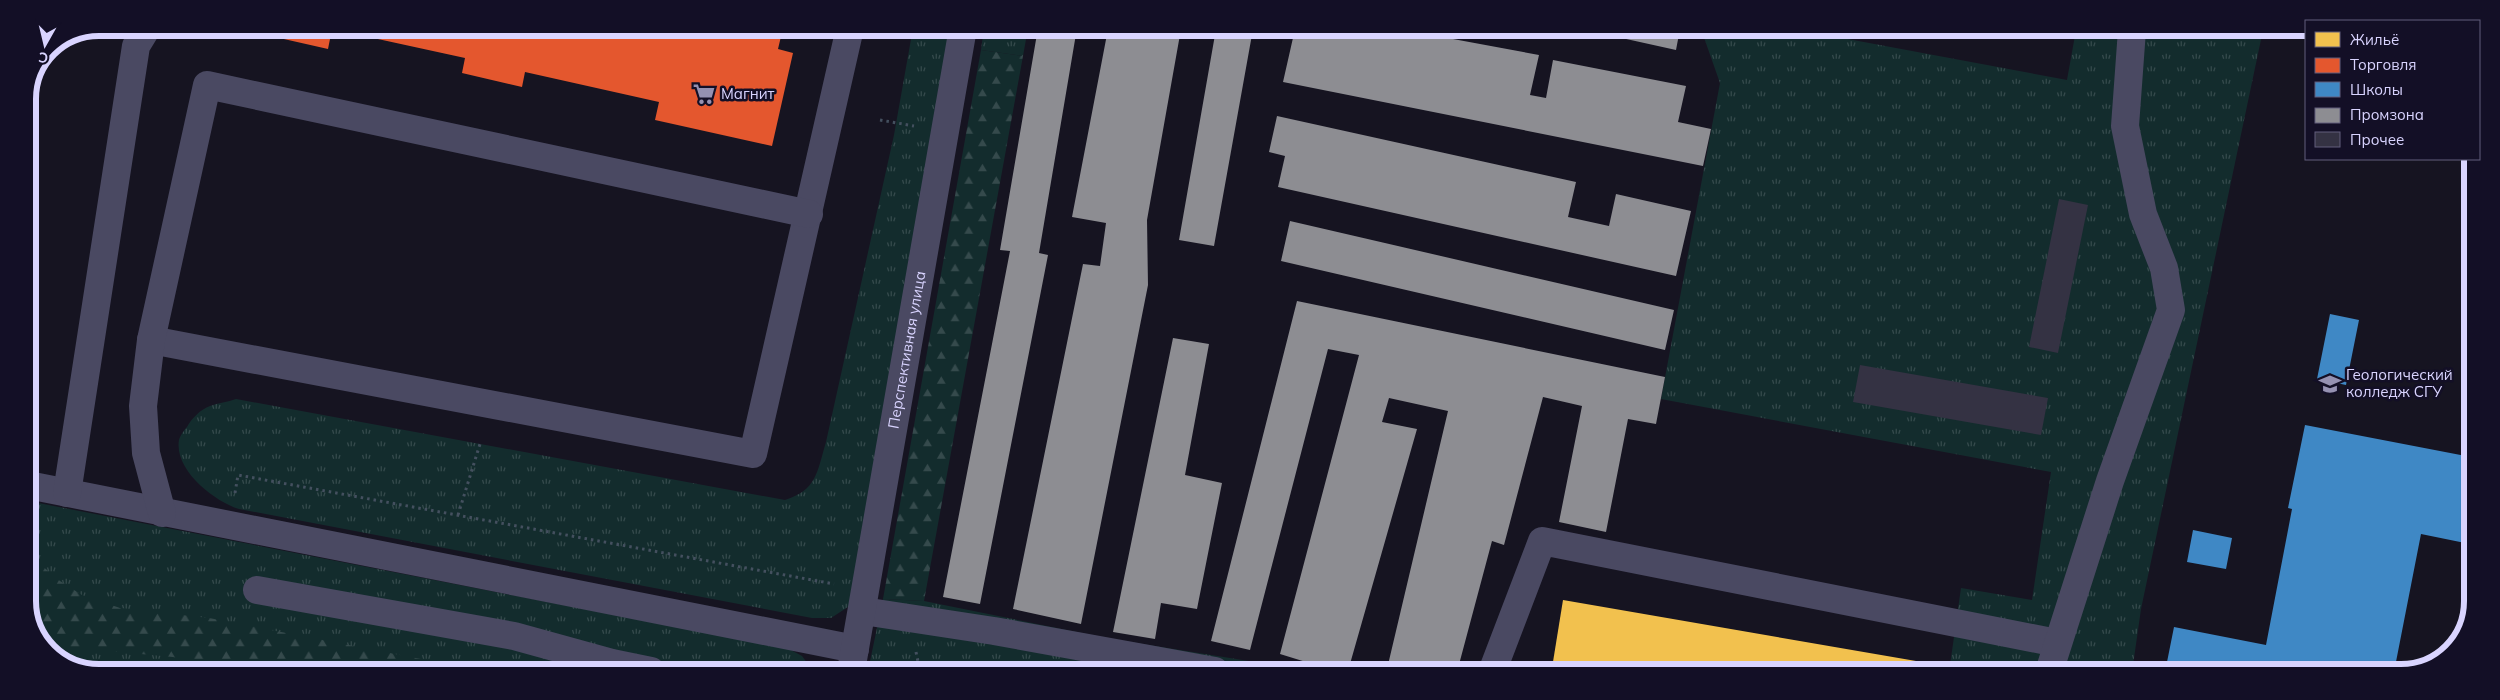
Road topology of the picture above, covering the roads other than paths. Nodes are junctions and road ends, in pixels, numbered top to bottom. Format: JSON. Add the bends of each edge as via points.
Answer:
{"nodes":[{"id":1,"x":142,"y":36,"type":"edge"},
{"id":2,"x":848,"y":36,"type":"edge"},
{"id":3,"x":962,"y":36,"type":"edge"},
{"id":4,"x":2132,"y":36,"type":"edge"},
{"id":5,"x":809,"y":214,"type":"junction"},
{"id":6,"x":151,"y":340,"type":"junction"},
{"id":7,"x":36,"y":487,"type":"edge"},
{"id":8,"x":67,"y":494,"type":"junction"},
{"id":9,"x":162,"y":514,"type":"junction"},
{"id":10,"x":256,"y":590,"type":"dead end"},
{"id":11,"x":863,"y":611,"type":"junction"},
{"id":12,"x":2057,"y":644,"type":"junction"},
{"id":13,"x":853,"y":660,"type":"edge"},
{"id":14,"x":617,"y":664,"type":"edge"},
{"id":15,"x":1176,"y":664,"type":"edge"},
{"id":16,"x":1495,"y":664,"type":"edge"},
{"id":17,"x":2052,"y":664,"type":"edge"}],
"edges":[{"from":1,"to":8,"type":"street","via":[[136,46]]},
{"from":2,"to":5,"type":"street"},
{"from":3,"to":11,"type":"street","name":"Перспективная улица"},
{"from":4,"to":12,"type":"street","via":[[2125,126],[2143,214],[2164,268],[2171,310]]},
{"from":5,"to":6,"type":"street","via":[[753,454]]},
{"from":5,"to":6,"type":"street","via":[[207,85]]},
{"from":6,"to":9,"type":"street","via":[[143,406],[146,453]]},
{"from":7,"to":8,"type":"street"},
{"from":8,"to":9,"type":"street"},
{"from":9,"to":13,"type":"street"},
{"from":10,"to":14,"type":"street","via":[[514,636]]},
{"from":11,"to":13,"type":"street","name":"Перспективная улица"},
{"from":11,"to":15,"type":"street"},
{"from":12,"to":16,"type":"street","via":[[1542,541]]},
{"from":12,"to":17,"type":"street"}]}
